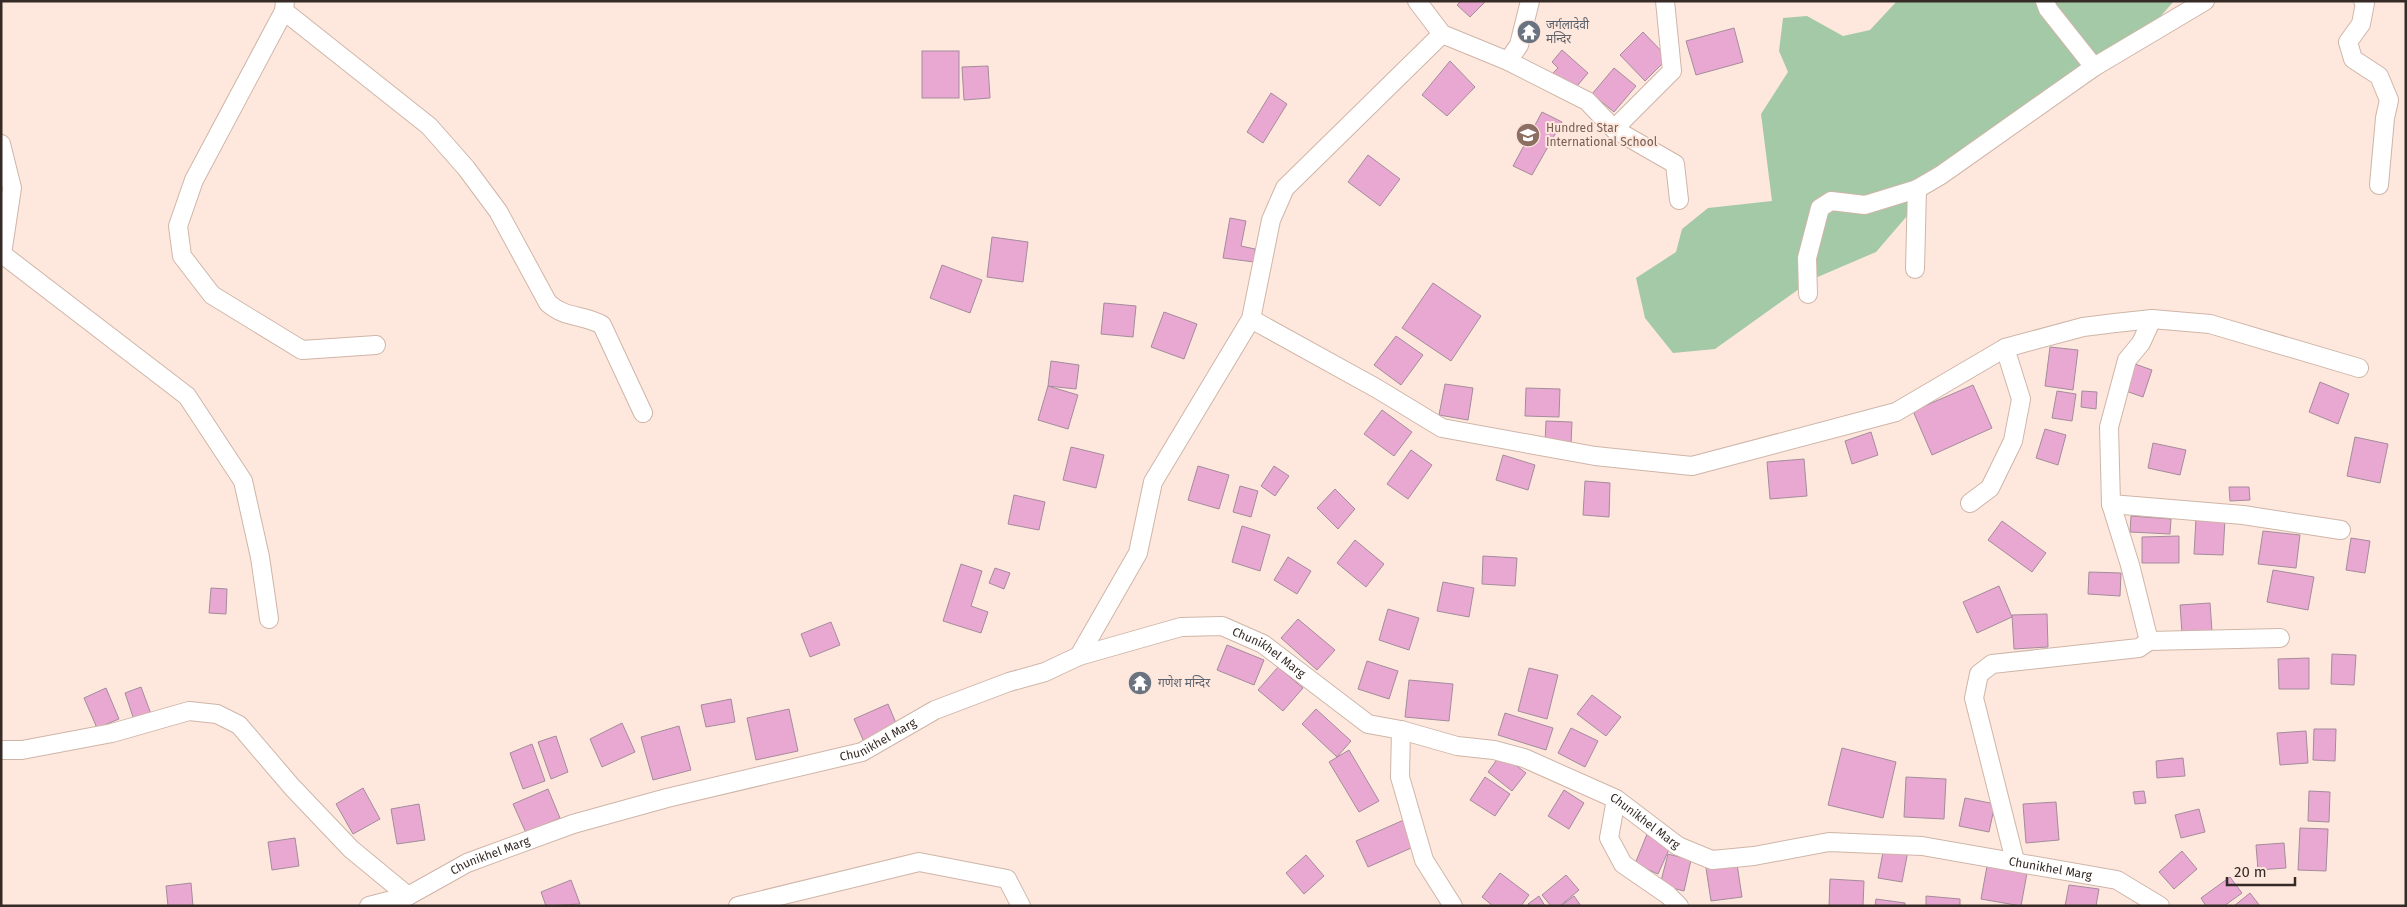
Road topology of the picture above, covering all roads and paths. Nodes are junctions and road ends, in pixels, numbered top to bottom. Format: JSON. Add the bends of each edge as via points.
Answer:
{"nodes":[{"id":1,"x":1417,"y":1,"type":"edge"},
{"id":2,"x":1530,"y":1,"type":"edge"},
{"id":3,"x":1665,"y":1,"type":"edge"},
{"id":4,"x":2045,"y":1,"type":"edge"},
{"id":5,"x":2205,"y":1,"type":"edge"},
{"id":6,"x":2364,"y":1,"type":"edge"},
{"id":7,"x":285,"y":6,"type":"edge"},
{"id":8,"x":1442,"y":34,"type":"junction"},
{"id":9,"x":1508,"y":61,"type":"junction"},
{"id":10,"x":2094,"y":67,"type":"junction"},
{"id":11,"x":1614,"y":129,"type":"junction"},
{"id":12,"x":1,"y":144,"type":"edge"},
{"id":13,"x":2379,"y":185,"type":"dead end"},
{"id":14,"x":1917,"y":189,"type":"junction"},
{"id":15,"x":1679,"y":200,"type":"dead end"},
{"id":16,"x":1915,"y":269,"type":"dead end"},
{"id":17,"x":1808,"y":294,"type":"dead end"},
{"id":18,"x":1250,"y":319,"type":"junction"},
{"id":19,"x":2152,"y":319,"type":"junction"},
{"id":20,"x":376,"y":345,"type":"dead end"},
{"id":21,"x":2005,"y":348,"type":"junction"},
{"id":22,"x":2359,"y":368,"type":"dead end"},
{"id":23,"x":643,"y":413,"type":"dead end"},
{"id":24,"x":1970,"y":503,"type":"dead end"},
{"id":25,"x":2111,"y":504,"type":"junction"},
{"id":26,"x":2341,"y":530,"type":"dead end"},
{"id":27,"x":270,"y":619,"type":"dead end"},
{"id":28,"x":2280,"y":638,"type":"dead end"},
{"id":29,"x":2149,"y":641,"type":"junction"},
{"id":30,"x":1079,"y":656,"type":"junction"},
{"id":31,"x":1401,"y":730,"type":"junction"},
{"id":32,"x":1,"y":750,"type":"edge"},
{"id":33,"x":1616,"y":799,"type":"junction"},
{"id":34,"x":2015,"y":861,"type":"junction"},
{"id":35,"x":408,"y":896,"type":"junction"},
{"id":36,"x":368,"y":906,"type":"edge"},
{"id":37,"x":738,"y":906,"type":"edge"},
{"id":38,"x":1021,"y":906,"type":"edge"},
{"id":39,"x":1453,"y":906,"type":"edge"},
{"id":40,"x":1679,"y":906,"type":"edge"},
{"id":41,"x":2160,"y":906,"type":"edge"}],
"edges":[{"from":1,"to":8,"type":"street"},
{"from":2,"to":9,"type":"street","via":[[1519,45]]},
{"from":3,"to":11,"type":"street","via":[[1672,71]]},
{"from":4,"to":10,"type":"street"},
{"from":5,"to":10,"type":"street"},
{"from":6,"to":13,"type":"street","via":[[2361,24],[2348,42],[2353,59],[2379,76],[2388,100]]},
{"from":7,"to":20,"type":"street","via":[[194,180],[178,226],[182,256],[212,296],[302,350]]},
{"from":7,"to":23,"type":"street","via":[[429,126],[466,168],[498,211],[548,303],[558,312],[594,320],[602,325]]},
{"from":8,"to":9,"type":"street"},
{"from":8,"to":18,"type":"street","via":[[1284,188],[1271,220]]},
{"from":9,"to":11,"type":"street","via":[[1587,101]]},
{"from":10,"to":14,"type":"street"},
{"from":11,"to":15,"type":"street","via":[[1675,164]]},
{"from":12,"to":27,"type":"street","via":[[12,188],[2,254],[187,396],[243,481]]},
{"from":14,"to":16,"type":"street"},
{"from":14,"to":17,"type":"street","via":[[1865,205],[1831,201],[1820,208],[1807,258]]},
{"from":18,"to":21,"type":"street","via":[[1442,428],[1595,456],[1692,466],[1896,412]]},
{"from":18,"to":30,"type":"street","via":[[1153,482],[1138,553]]},
{"from":19,"to":21,"type":"street","via":[[2083,327]]},
{"from":19,"to":22,"type":"street","via":[[2210,324]]},
{"from":19,"to":25,"type":"street","via":[[2141,343],[2127,360],[2109,427]]},
{"from":21,"to":24,"type":"street","via":[[2021,399],[2013,441],[1990,488]]},
{"from":25,"to":26,"type":"street","via":[[2243,515]]},
{"from":25,"to":29,"type":"street"},
{"from":28,"to":29,"type":"street"},
{"from":29,"to":34,"type":"street","via":[[2139,648],[1992,664],[1979,674],[1974,698]]},
{"from":30,"to":31,"type":"street","name":"Chunikhel Marg","via":[[1181,626],[1222,626],[1263,644],[1368,724]]},
{"from":30,"to":35,"type":"street","name":"Chunikhel Marg","via":[[1045,672],[935,710],[862,752],[667,798],[573,824],[467,863]]},
{"from":31,"to":33,"type":"street","name":"Chunikhel Marg","via":[[1457,746],[1494,750],[1524,758]]},
{"from":31,"to":39,"type":"street","via":[[1400,776],[1424,860]]},
{"from":32,"to":35,"type":"street","via":[[22,750],[112,732],[189,711],[217,714],[239,725],[351,849]]},
{"from":33,"to":34,"type":"street","name":"Chunikhel Marg","via":[[1678,846],[1712,860],[1828,842],[1922,846]]},
{"from":33,"to":40,"type":"street","via":[[1610,838],[1624,864]]},
{"from":34,"to":41,"type":"street","name":"Chunikhel Marg","via":[[2117,880]]},
{"from":35,"to":36,"type":"street","name":"Chunikhel Marg"},
{"from":37,"to":38,"type":"street","via":[[919,862],[1008,879]]}]}
